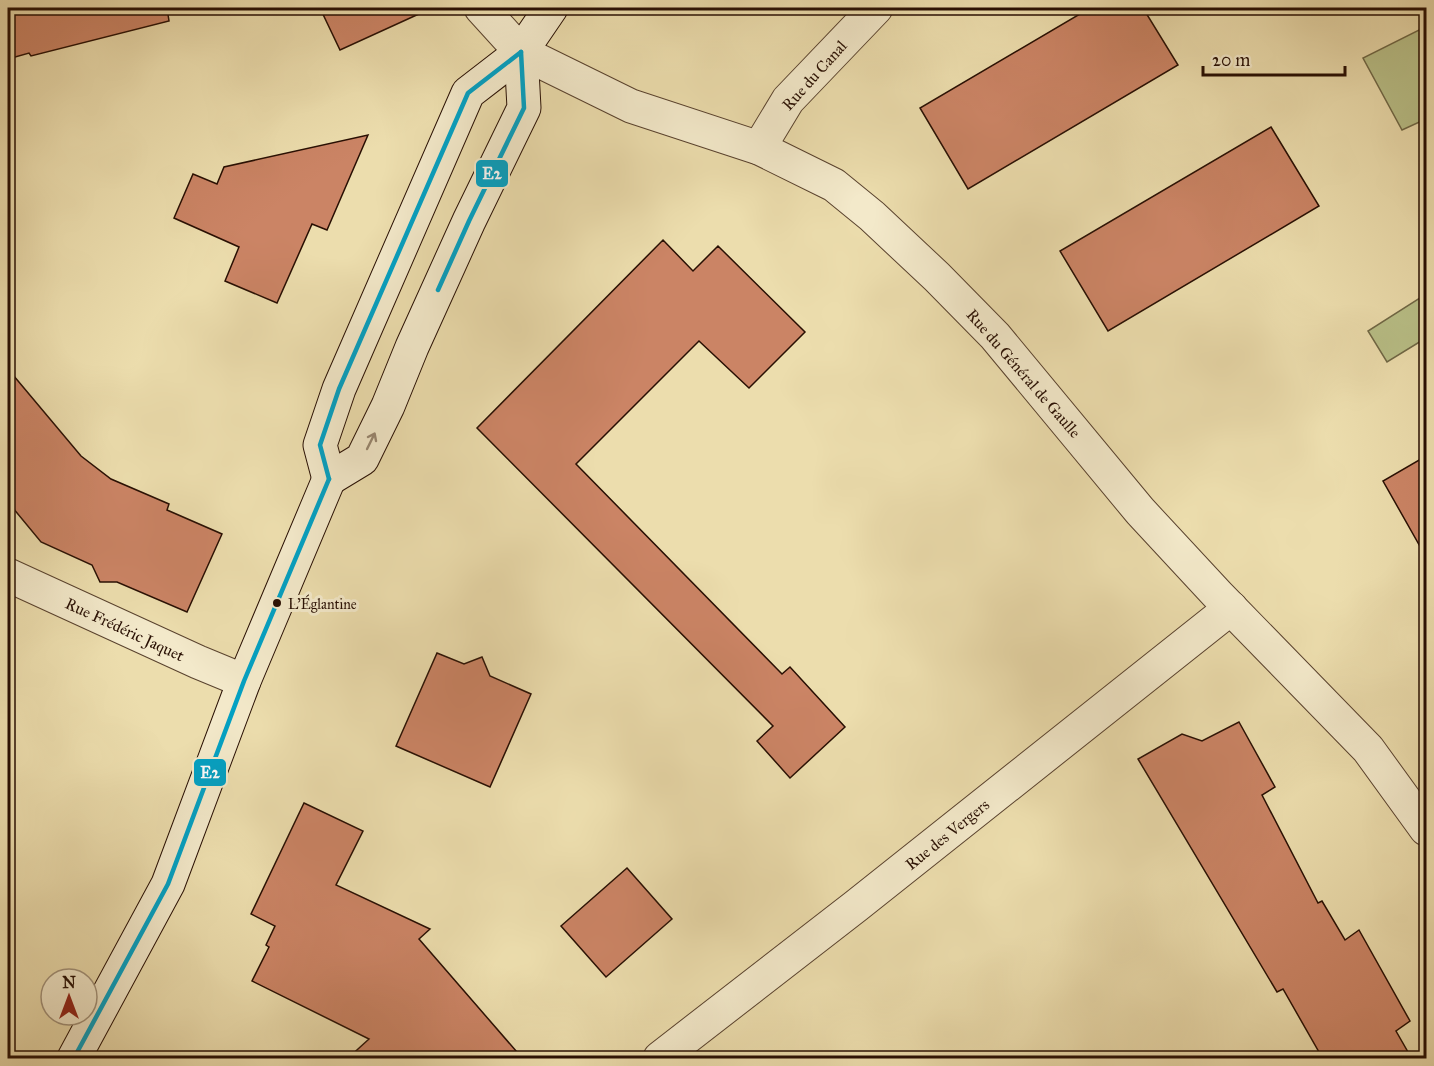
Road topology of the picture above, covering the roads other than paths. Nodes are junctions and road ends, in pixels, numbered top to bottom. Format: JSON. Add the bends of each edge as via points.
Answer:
{"nodes":[{"id":1,"x":481,"y":8,"type":"edge"},
{"id":2,"x":551,"y":8,"type":"edge"},
{"id":3,"x":876,"y":8,"type":"edge"},
{"id":4,"x":521,"y":52,"type":"junction"},
{"id":5,"x":759,"y":148,"type":"junction"},
{"id":6,"x":329,"y":479,"type":"junction"},
{"id":7,"x":8,"y":575,"type":"edge"},
{"id":8,"x":1231,"y":608,"type":"junction"},
{"id":9,"x":244,"y":681,"type":"junction"},
{"id":10,"x":1426,"y":829,"type":"edge"},
{"id":11,"x":75,"y":1059,"type":"edge"},
{"id":12,"x":660,"y":1059,"type":"edge"}],
"edges":[{"from":1,"to":4,"type":"street"},
{"from":2,"to":4,"type":"street"},
{"from":3,"to":5,"type":"street","name":"Rue du Canal","via":[[788,100]]},
{"from":4,"to":5,"type":"street","name":"Rue du Général de Gaulle","via":[[631,106]]},
{"from":6,"to":4,"type":"street","one_way":true,"via":[[362,459],[524,108]]},
{"from":4,"to":6,"type":"street","via":[[468,93],[339,389],[320,445]]},
{"from":5,"to":8,"type":"street","name":"Rue du Général de Gaulle","via":[[834,185],[937,277],[995,336],[1140,512]]},
{"from":6,"to":9,"type":"street"},
{"from":7,"to":9,"type":"street","name":"Rue Frédéric Jaquet"},
{"from":8,"to":10,"type":"street","name":"Rue du Général de Gaulle","via":[[1368,749]]},
{"from":8,"to":12,"type":"street","name":"Rue des Vergers"},
{"from":9,"to":11,"type":"street","via":[[168,884]]}]}
